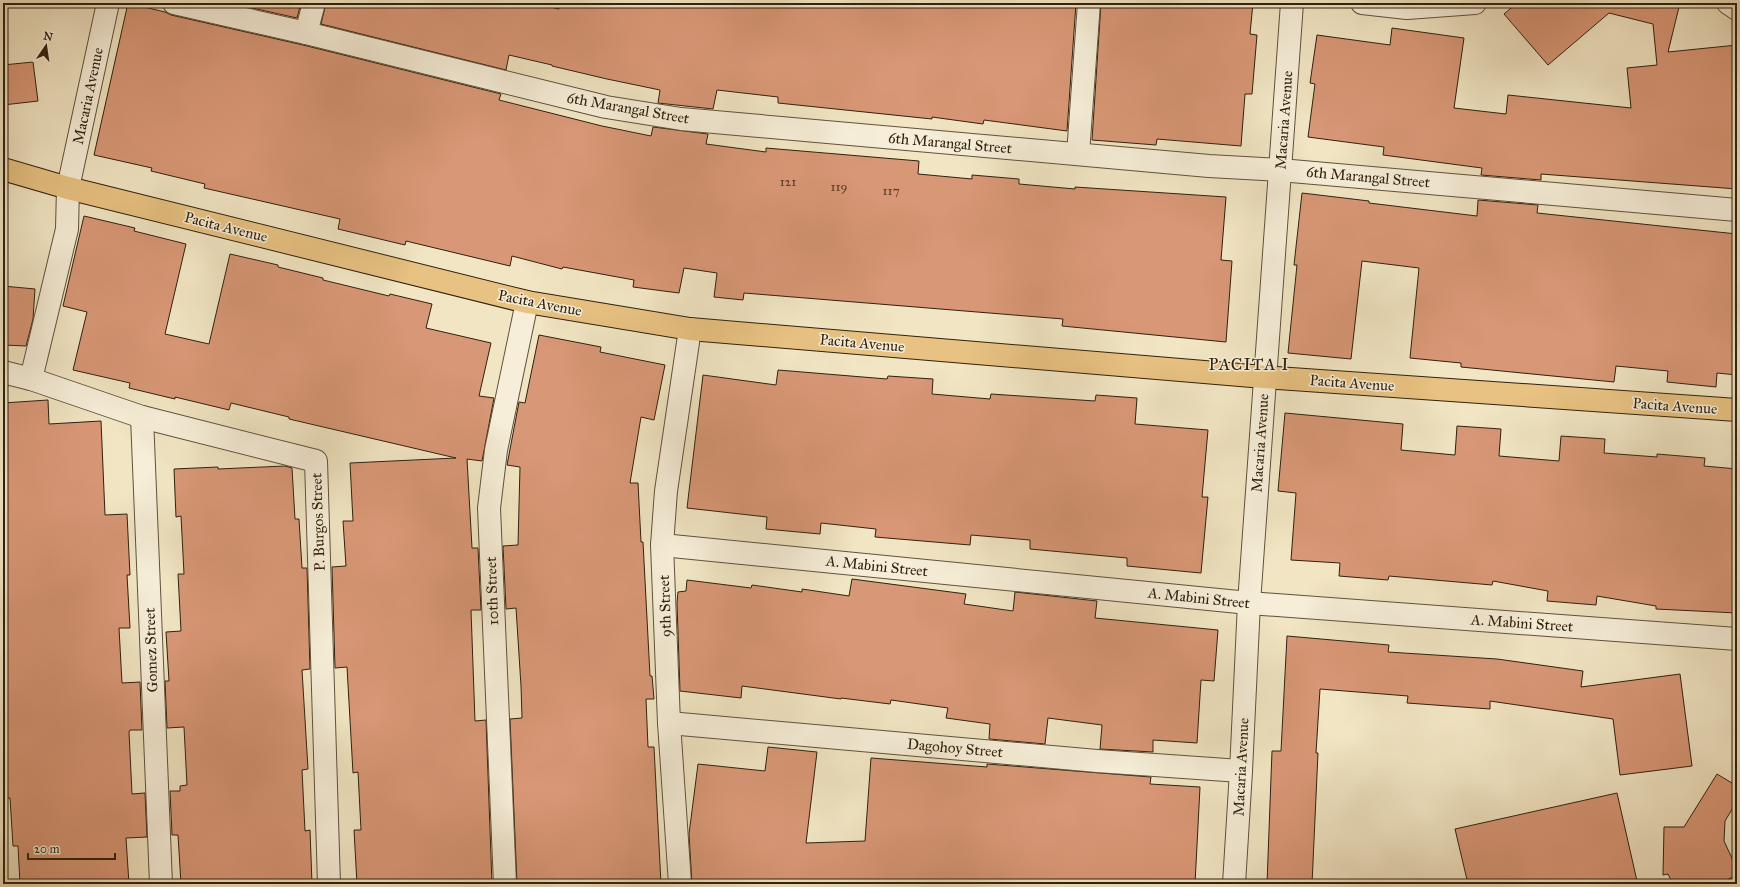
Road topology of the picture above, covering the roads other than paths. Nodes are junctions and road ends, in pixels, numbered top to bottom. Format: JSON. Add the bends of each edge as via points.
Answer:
{"nodes":[{"id":1,"x":108,"y":3,"type":"edge"},
{"id":2,"x":174,"y":3,"type":"edge"},
{"id":3,"x":314,"y":3,"type":"edge"},
{"id":4,"x":1088,"y":3,"type":"edge"},
{"id":5,"x":1292,"y":3,"type":"edge"},
{"id":6,"x":1362,"y":3,"type":"edge"},
{"id":7,"x":1475,"y":3,"type":"edge"},
{"id":8,"x":1728,"y":3,"type":"edge"},
{"id":9,"x":1737,"y":9,"type":"edge"},
{"id":10,"x":306,"y":33,"type":"junction"},
{"id":11,"x":1078,"y":154,"type":"junction"},
{"id":12,"x":3,"y":169,"type":"edge"},
{"id":13,"x":1280,"y":170,"type":"junction"},
{"id":14,"x":68,"y":188,"type":"junction"},
{"id":15,"x":1737,"y":210,"type":"edge"},
{"id":16,"x":527,"y":302,"type":"junction"},
{"id":17,"x":690,"y":329,"type":"junction"},
{"id":18,"x":3,"y":372,"type":"edge"},
{"id":19,"x":1264,"y":377,"type":"junction"},
{"id":20,"x":31,"y":379,"type":"junction"},
{"id":21,"x":1737,"y":410,"type":"edge"},
{"id":22,"x":142,"y":417,"type":"junction"},
{"id":23,"x":662,"y":545,"type":"junction"},
{"id":24,"x":1249,"y":603,"type":"junction"},
{"id":25,"x":1737,"y":639,"type":"edge"},
{"id":26,"x":669,"y":723,"type":"junction"},
{"id":27,"x":1241,"y":771,"type":"junction"},
{"id":28,"x":161,"y":884,"type":"edge"},
{"id":29,"x":329,"y":884,"type":"edge"},
{"id":30,"x":505,"y":884,"type":"edge"},
{"id":31,"x":680,"y":884,"type":"edge"},
{"id":32,"x":1234,"y":884,"type":"edge"}],
"edges":[{"from":1,"to":14,"type":"street","name":"Macaria Avenue"},
{"from":2,"to":10,"type":"street","name":"6th Marangal Street"},
{"from":3,"to":10,"type":"street"},
{"from":4,"to":11,"type":"street"},
{"from":5,"to":13,"type":"street","name":"Macaria Avenue"},
{"from":6,"to":7,"type":"street","via":[[1407,8]]},
{"from":8,"to":9,"type":"street"},
{"from":10,"to":11,"type":"street","name":"6th Marangal Street","via":[[606,107],[681,119]]},
{"from":11,"to":13,"type":"street","name":"6th Marangal Street"},
{"from":12,"to":14,"type":"main road","name":"Pacita Avenue"},
{"from":13,"to":15,"type":"street","name":"6th Marangal Street"},
{"from":13,"to":19,"type":"street","name":"Macaria Avenue"},
{"from":14,"to":16,"type":"main road","name":"Pacita Avenue"},
{"from":14,"to":20,"type":"street","name":"Macaria Avenue","via":[[67,229]]},
{"from":16,"to":17,"type":"main road","name":"Pacita Avenue"},
{"from":16,"to":30,"type":"street","name":"10th Street","via":[[496,450],[489,508]]},
{"from":17,"to":19,"type":"main road","name":"Pacita Avenue"},
{"from":17,"to":23,"type":"street","name":"9th Street","via":[[666,491]]},
{"from":18,"to":20,"type":"street","name":"P. Burgos Street"},
{"from":19,"to":21,"type":"main road","name":"Pacita Avenue"},
{"from":19,"to":24,"type":"street","name":"Macaria Avenue"},
{"from":20,"to":22,"type":"street","name":"P. Burgos Street"},
{"from":22,"to":28,"type":"street","name":"Gomez Street"},
{"from":22,"to":29,"type":"street","name":"P. Burgos Street","via":[[316,461]]},
{"from":23,"to":24,"type":"street","name":"A. Mabini Street"},
{"from":23,"to":26,"type":"street","name":"9th Street"},
{"from":24,"to":25,"type":"street","name":"A. Mabini Street"},
{"from":24,"to":27,"type":"street","name":"Macaria Avenue"},
{"from":26,"to":27,"type":"street","name":"Dagohoy Street"},
{"from":26,"to":31,"type":"street","name":"9th Street"},
{"from":27,"to":32,"type":"street","name":"Macaria Avenue"}]}
